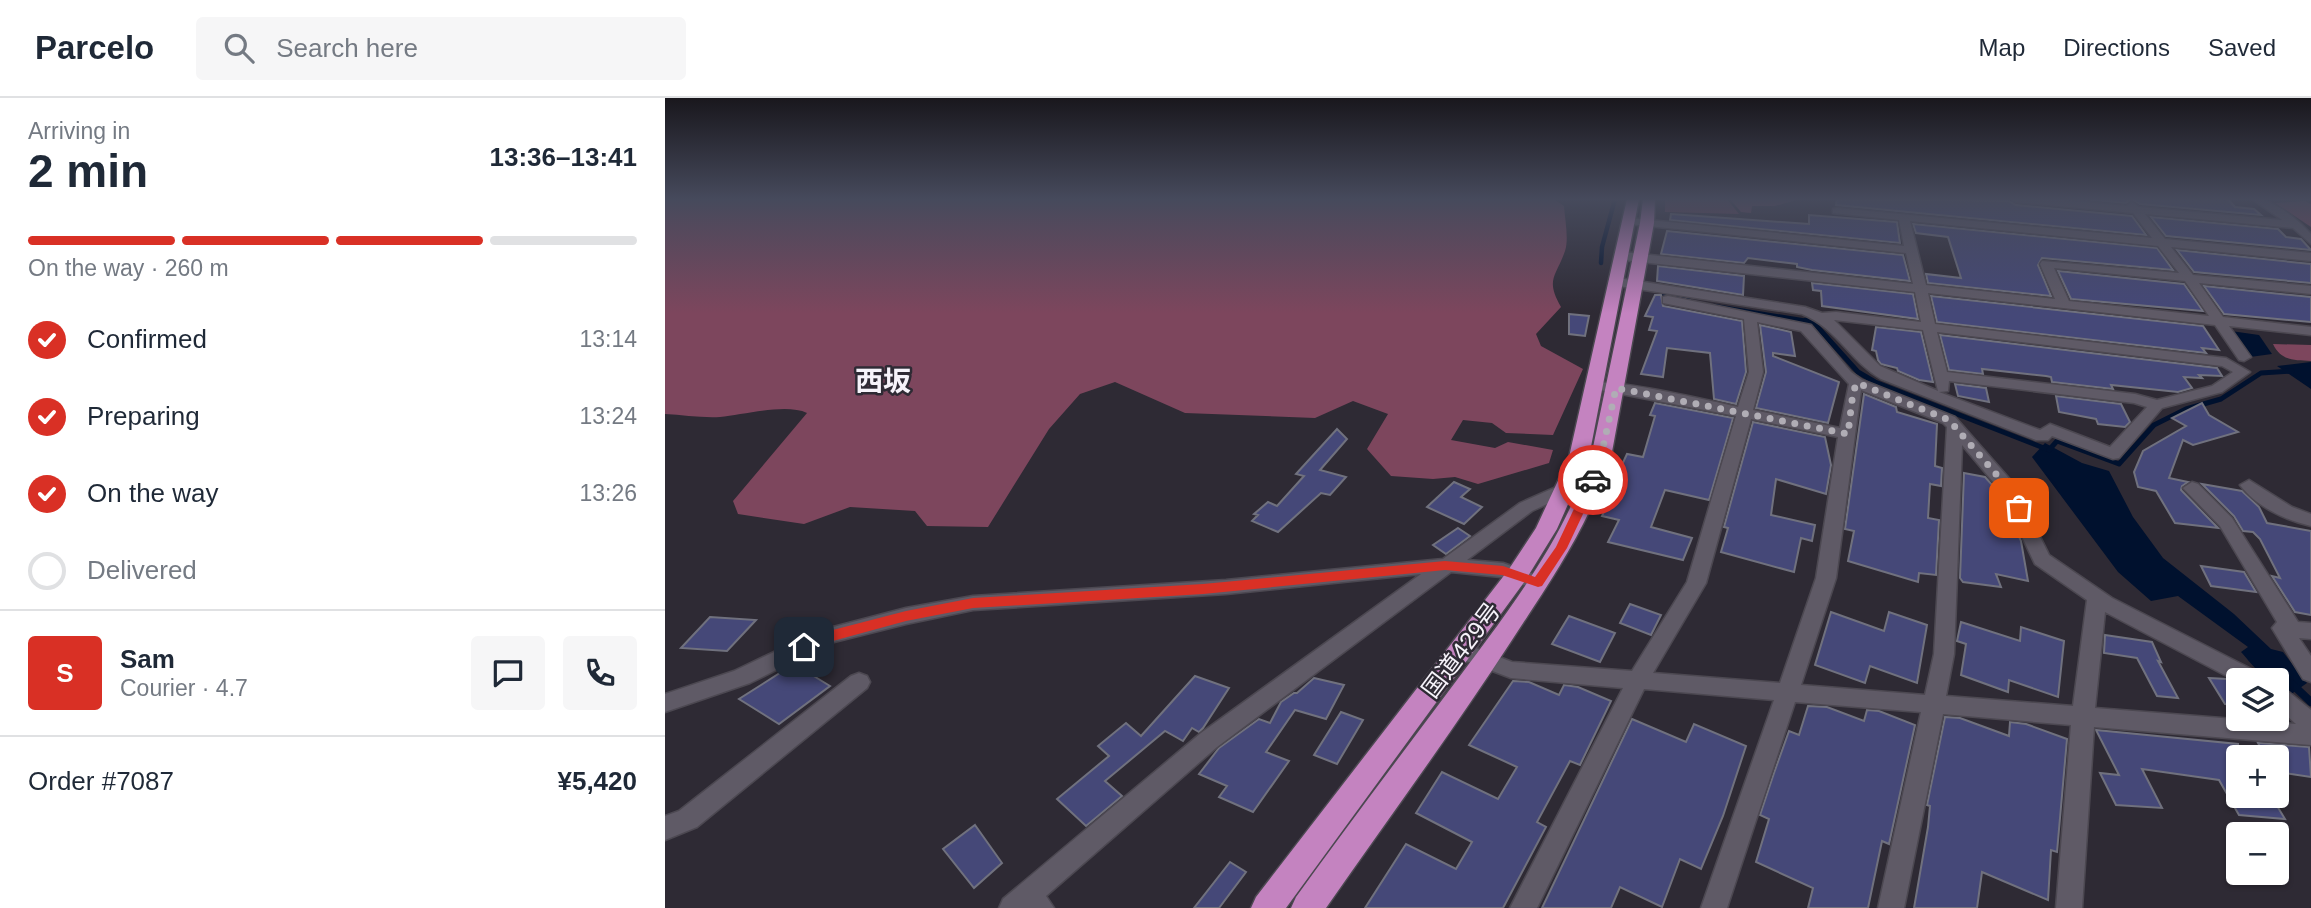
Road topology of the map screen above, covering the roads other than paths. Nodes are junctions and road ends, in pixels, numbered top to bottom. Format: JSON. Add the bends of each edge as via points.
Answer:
{"nodes":[{"id":1,"x":1634,"y":237,"type":"edge"},
{"id":2,"x":1808,"y":237,"type":"edge"},
{"id":3,"x":1908,"y":237,"type":"edge"},
{"id":4,"x":2104,"y":237,"type":"edge"},
{"id":5,"x":2156,"y":237,"type":"edge"},
{"id":6,"x":2160,"y":242,"type":"junction"},
{"id":7,"x":1912,"y":250,"type":"junction"},
{"id":8,"x":1632,"y":257,"type":"junction"},
{"id":9,"x":2311,"y":257,"type":"edge"},
{"id":10,"x":2189,"y":278,"type":"junction"},
{"id":11,"x":1625,"y":287,"type":"junction"},
{"id":12,"x":1921,"y":288,"type":"junction"},
{"id":13,"x":2311,"y":290,"type":"edge"},
{"id":14,"x":2064,"y":304,"type":"junction"},
{"id":15,"x":1749,"y":317,"type":"junction"},
{"id":16,"x":1823,"y":317,"type":"junction"},
{"id":17,"x":2218,"y":320,"type":"junction"},
{"id":18,"x":1931,"y":327,"type":"junction"},
{"id":19,"x":2311,"y":331,"type":"edge"},
{"id":20,"x":2244,"y":357,"type":"dead end"},
{"id":21,"x":1942,"y":376,"type":"junction"},
{"id":22,"x":1857,"y":383,"type":"junction"},
{"id":23,"x":1606,"y":387,"type":"junction"},
{"id":24,"x":1945,"y":399,"type":"junction"},
{"id":25,"x":2157,"y":405,"type":"junction"},
{"id":26,"x":1745,"y":414,"type":"junction"},
{"id":27,"x":1955,"y":426,"type":"junction"},
{"id":28,"x":1848,"y":434,"type":"junction"},
{"id":29,"x":2249,"y":485,"type":"dead end"},
{"id":30,"x":2192,"y":488,"type":"dead end"},
{"id":31,"x":1565,"y":489,"type":"junction"},
{"id":32,"x":2311,"y":520,"type":"edge"},
{"id":33,"x":1445,"y":565,"type":"junction"},
{"id":34,"x":1527,"y":579,"type":"junction"},
{"id":35,"x":2097,"y":597,"type":"junction"},
{"id":36,"x":2301,"y":630,"type":"edge"},
{"id":37,"x":1460,"y":650,"type":"junction"},
{"id":38,"x":1485,"y":661,"type":"junction"},
{"id":39,"x":2231,"y":668,"type":"edge"},
{"id":40,"x":2311,"y":673,"type":"edge"},
{"id":41,"x":1637,"y":681,"type":"junction"},
{"id":42,"x":859,"y":682,"type":"dead end"},
{"id":43,"x":1789,"y":693,"type":"junction"},
{"id":44,"x":2289,"y":702,"type":"edge"},
{"id":45,"x":665,"y":703,"type":"edge"},
{"id":46,"x":1932,"y":705,"type":"junction"},
{"id":47,"x":2306,"y":712,"type":"edge"},
{"id":48,"x":2083,"y":717,"type":"junction"},
{"id":49,"x":2311,"y":735,"type":"edge"},
{"id":50,"x":665,"y":828,"type":"edge"},
{"id":51,"x":1026,"y":904,"type":"edge"},
{"id":52,"x":1267,"y":908,"type":"edge"},
{"id":53,"x":1307,"y":908,"type":"edge"},
{"id":54,"x":1523,"y":908,"type":"edge"},
{"id":55,"x":1714,"y":908,"type":"edge"},
{"id":56,"x":1891,"y":908,"type":"edge"},
{"id":57,"x":2069,"y":908,"type":"edge"}],
"edges":[{"from":1,"to":8,"type":"highway","name":"国道429号"},
{"from":2,"to":7,"type":"street"},
{"from":3,"to":7,"type":"street"},
{"from":4,"to":6,"type":"street"},
{"from":5,"to":6,"type":"street"},
{"from":6,"to":9,"type":"street"},
{"from":6,"to":10,"type":"street"},
{"from":7,"to":12,"type":"street"},
{"from":8,"to":11,"type":"highway","name":"国道429号"},
{"from":8,"to":12,"type":"street"},
{"from":10,"to":13,"type":"street"},
{"from":10,"to":14,"type":"street","via":[[2046,264]]},
{"from":10,"to":17,"type":"street"},
{"from":11,"to":15,"type":"street"},
{"from":11,"to":16,"type":"street"},
{"from":11,"to":23,"type":"highway","name":"国道429号"},
{"from":12,"to":14,"type":"street"},
{"from":12,"to":18,"type":"street"},
{"from":14,"to":17,"type":"street"},
{"from":15,"to":22,"type":"street","via":[[1806,328]]},
{"from":15,"to":26,"type":"street","via":[[1756,372]]},
{"from":16,"to":18,"type":"street"},
{"from":16,"to":24,"type":"street","via":[[1842,330],[1876,372]]},
{"from":17,"to":19,"type":"street"},
{"from":17,"to":20,"type":"street"},
{"from":18,"to":21,"type":"street"},
{"from":18,"to":25,"type":"street","via":[[2226,362],[2243,372],[2217,389]]},
{"from":21,"to":24,"type":"street"},
{"from":21,"to":25,"type":"street"},
{"from":22,"to":27,"type":"street"},
{"from":22,"to":28,"type":"street"},
{"from":23,"to":26,"type":"street"},
{"from":23,"to":31,"type":"highway","name":"国道429号"},
{"from":23,"to":34,"type":"highway","name":"国道429号","via":[[1594,479],[1561,548]]},
{"from":24,"to":25,"type":"street","via":[[2042,437],[2050,429],[2113,454]]},
{"from":26,"to":28,"type":"street"},
{"from":26,"to":41,"type":"street","via":[[1696,583]]},
{"from":27,"to":35,"type":"street","via":[[2008,488],[2042,559]]},
{"from":27,"to":46,"type":"street","via":[[1944,654]]},
{"from":28,"to":43,"type":"street","via":[[1826,578]]},
{"from":29,"to":32,"type":"street","via":[[2272,505]]},
{"from":30,"to":36,"type":"street","via":[[2226,522]]},
{"from":31,"to":33,"type":"street","via":[[1527,507]]},
{"from":31,"to":34,"type":"highway","name":"国道429号"},
{"from":33,"to":34,"type":"street","via":[[1503,570]]},
{"from":33,"to":45,"type":"street","via":[[1213,588],[973,603],[825,637],[742,677]]},
{"from":33,"to":51,"type":"street","via":[[1209,740]]},
{"from":34,"to":37,"type":"highway","name":"国道429号"},
{"from":34,"to":38,"type":"highway","name":"国道429号"},
{"from":35,"to":39,"type":"street"},
{"from":35,"to":48,"type":"street"},
{"from":36,"to":40,"type":"street","via":[[2282,628]]},
{"from":37,"to":38,"type":"street"},
{"from":37,"to":52,"type":"highway","name":"国道429号"},
{"from":38,"to":41,"type":"street","via":[[1511,670]]},
{"from":38,"to":53,"type":"highway","name":"国道429号"},
{"from":41,"to":43,"type":"street"},
{"from":41,"to":54,"type":"street"},
{"from":42,"to":50,"type":"street","via":[[688,819]]},
{"from":43,"to":46,"type":"street"},
{"from":43,"to":55,"type":"street"},
{"from":44,"to":47,"type":"street"},
{"from":46,"to":48,"type":"street"},
{"from":46,"to":56,"type":"street"},
{"from":48,"to":49,"type":"street"},
{"from":48,"to":57,"type":"street"}]}
